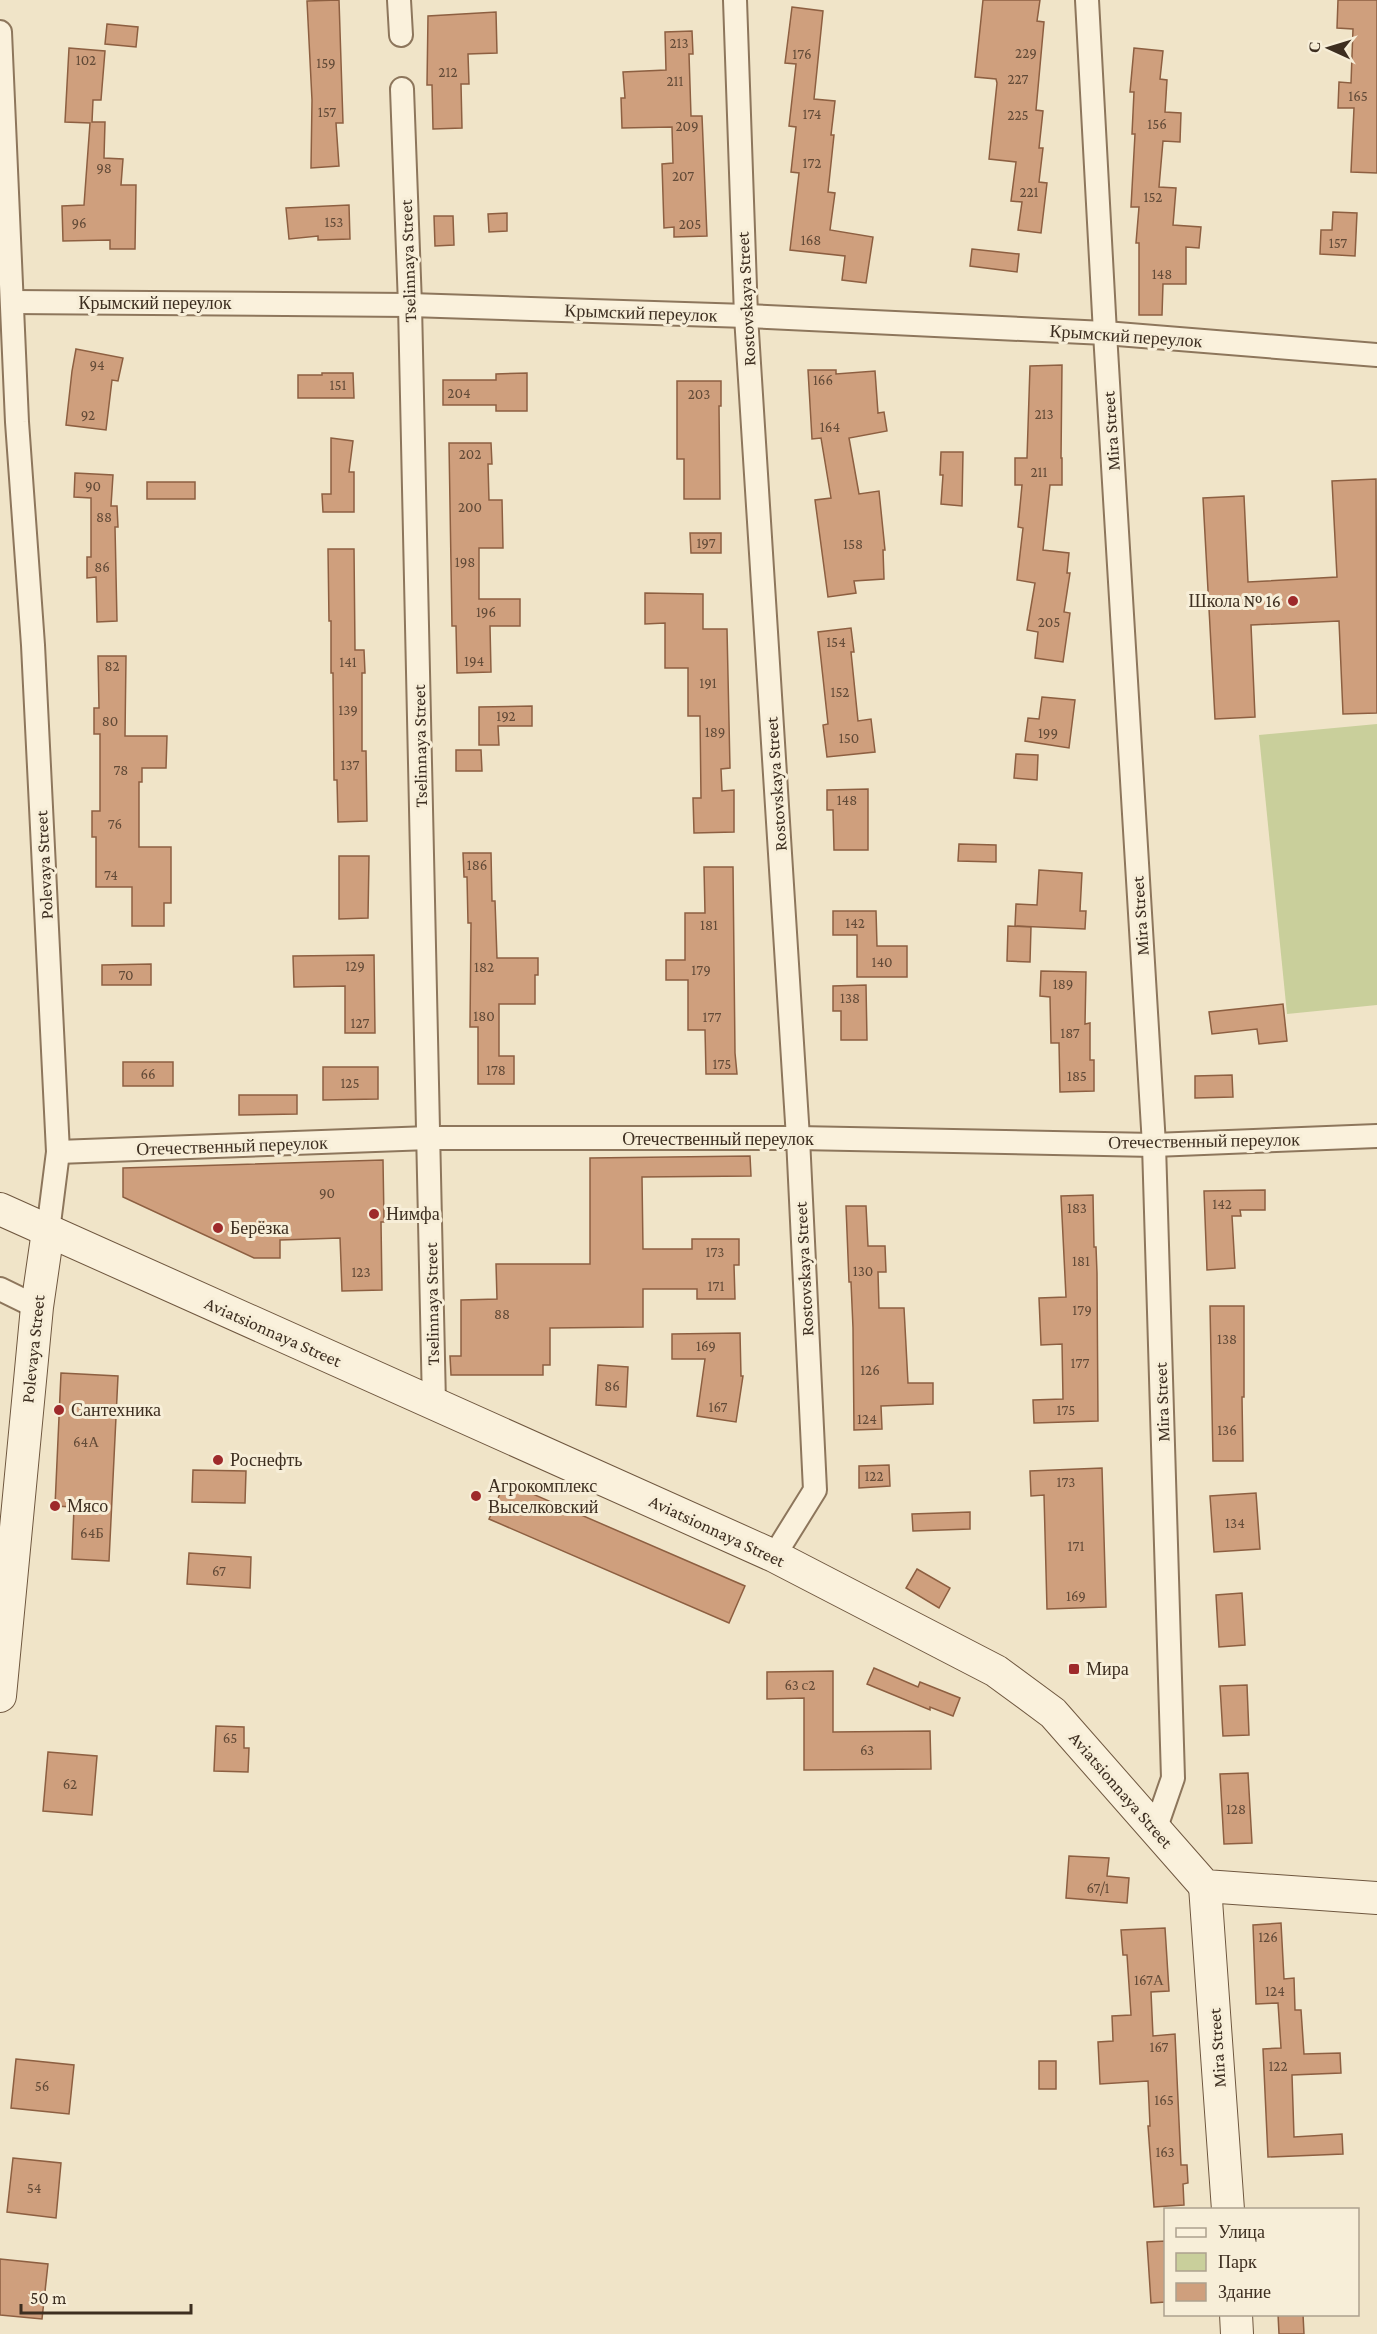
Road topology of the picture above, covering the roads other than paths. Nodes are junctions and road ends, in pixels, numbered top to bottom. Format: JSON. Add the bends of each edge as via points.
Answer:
{"nodes":[{"id":1,"x":399,"y":0,"type":"edge"},
{"id":2,"x":735,"y":0,"type":"edge"},
{"id":3,"x":1087,"y":0,"type":"edge"},
{"id":4,"x":0,"y":32,"type":"edge"},
{"id":5,"x":401,"y":35,"type":"dead end"},
{"id":6,"x":402,"y":89,"type":"dead end"},
{"id":7,"x":12,"y":302,"type":"junction"},
{"id":8,"x":410,"y":304,"type":"junction"},
{"id":9,"x":746,"y":316,"type":"junction"},
{"id":10,"x":1105,"y":333,"type":"junction"},
{"id":11,"x":1377,"y":355,"type":"edge"},
{"id":12,"x":1377,"y":1136,"type":"edge"},
{"id":13,"x":429,"y":1138,"type":"junction"},
{"id":14,"x":798,"y":1138,"type":"junction"},
{"id":15,"x":1154,"y":1145,"type":"junction"},
{"id":16,"x":58,"y":1152,"type":"junction"},
{"id":17,"x":0,"y":1209,"type":"edge"},
{"id":18,"x":48,"y":1231,"type":"junction"},
{"id":19,"x":0,"y":1289,"type":"edge"},
{"id":20,"x":37,"y":1307,"type":"junction"},
{"id":21,"x":434,"y":1404,"type":"junction"},
{"id":22,"x":774,"y":1556,"type":"junction"},
{"id":23,"x":6,"y":1570,"type":"edge"},
{"id":24,"x":0,"y":1696,"type":"edge"},
{"id":25,"x":1155,"y":1830,"type":"junction"},
{"id":26,"x":1205,"y":1886,"type":"junction"},
{"id":27,"x":1377,"y":1898,"type":"edge"},
{"id":28,"x":1228,"y":2208,"type":"edge"},
{"id":29,"x":1236,"y":2316,"type":"edge"},
{"id":30,"x":1237,"y":2334,"type":"edge"}],
"edges":[{"from":1,"to":5,"type":"street"},
{"from":2,"to":9,"type":"street","name":"Rostovskaya Street"},
{"from":3,"to":10,"type":"street","name":"Mira Street"},
{"from":4,"to":7,"type":"street","name":"Polevaya Street"},
{"from":6,"to":8,"type":"street","name":"Tselinnaya Street"},
{"from":7,"to":8,"type":"street","name":"Крымский переулок"},
{"from":7,"to":16,"type":"street","name":"Polevaya Street"},
{"from":8,"to":9,"type":"street","name":"Крымский переулок"},
{"from":8,"to":13,"type":"street","name":"Tselinnaya Street"},
{"from":9,"to":10,"type":"street","name":"Крымский переулок"},
{"from":9,"to":14,"type":"street","name":"Rostovskaya Street"},
{"from":10,"to":11,"type":"street","name":"Крымский переулок"},
{"from":10,"to":15,"type":"street","name":"Mira Street"},
{"from":12,"to":15,"type":"street","name":"Отечественный переулок"},
{"from":13,"to":14,"type":"street","name":"Отечественный переулок"},
{"from":13,"to":16,"type":"street","name":"Отечественный переулок"},
{"from":13,"to":21,"type":"street","name":"Tselinnaya Street"},
{"from":14,"to":15,"type":"street","name":"Отечественный переулок"},
{"from":14,"to":22,"type":"street","name":"Rostovskaya Street","via":[[815,1490]]},
{"from":15,"to":25,"type":"street","name":"Mira Street","via":[[1173,1778]]},
{"from":16,"to":18,"type":"street","name":"Polevaya Street"},
{"from":17,"to":18,"type":"main road","name":"Aviatsionnaya Street"},
{"from":18,"to":20,"type":"main road","name":"Polevaya Street"},
{"from":18,"to":21,"type":"main road","name":"Aviatsionnaya Street"},
{"from":19,"to":20,"type":"street"},
{"from":20,"to":23,"type":"main road","name":"Polevaya Street"},
{"from":21,"to":22,"type":"main road","name":"Aviatsionnaya Street"},
{"from":22,"to":25,"type":"main road","name":"Aviatsionnaya Street","via":[[996,1671],[1053,1713]]},
{"from":23,"to":24,"type":"main road","name":"Polevaya Street"},
{"from":25,"to":26,"type":"main road","name":"Aviatsionnaya Street"},
{"from":26,"to":27,"type":"main road"},
{"from":26,"to":28,"type":"main road","name":"Mira Street"},
{"from":29,"to":30,"type":"main road"}]}
